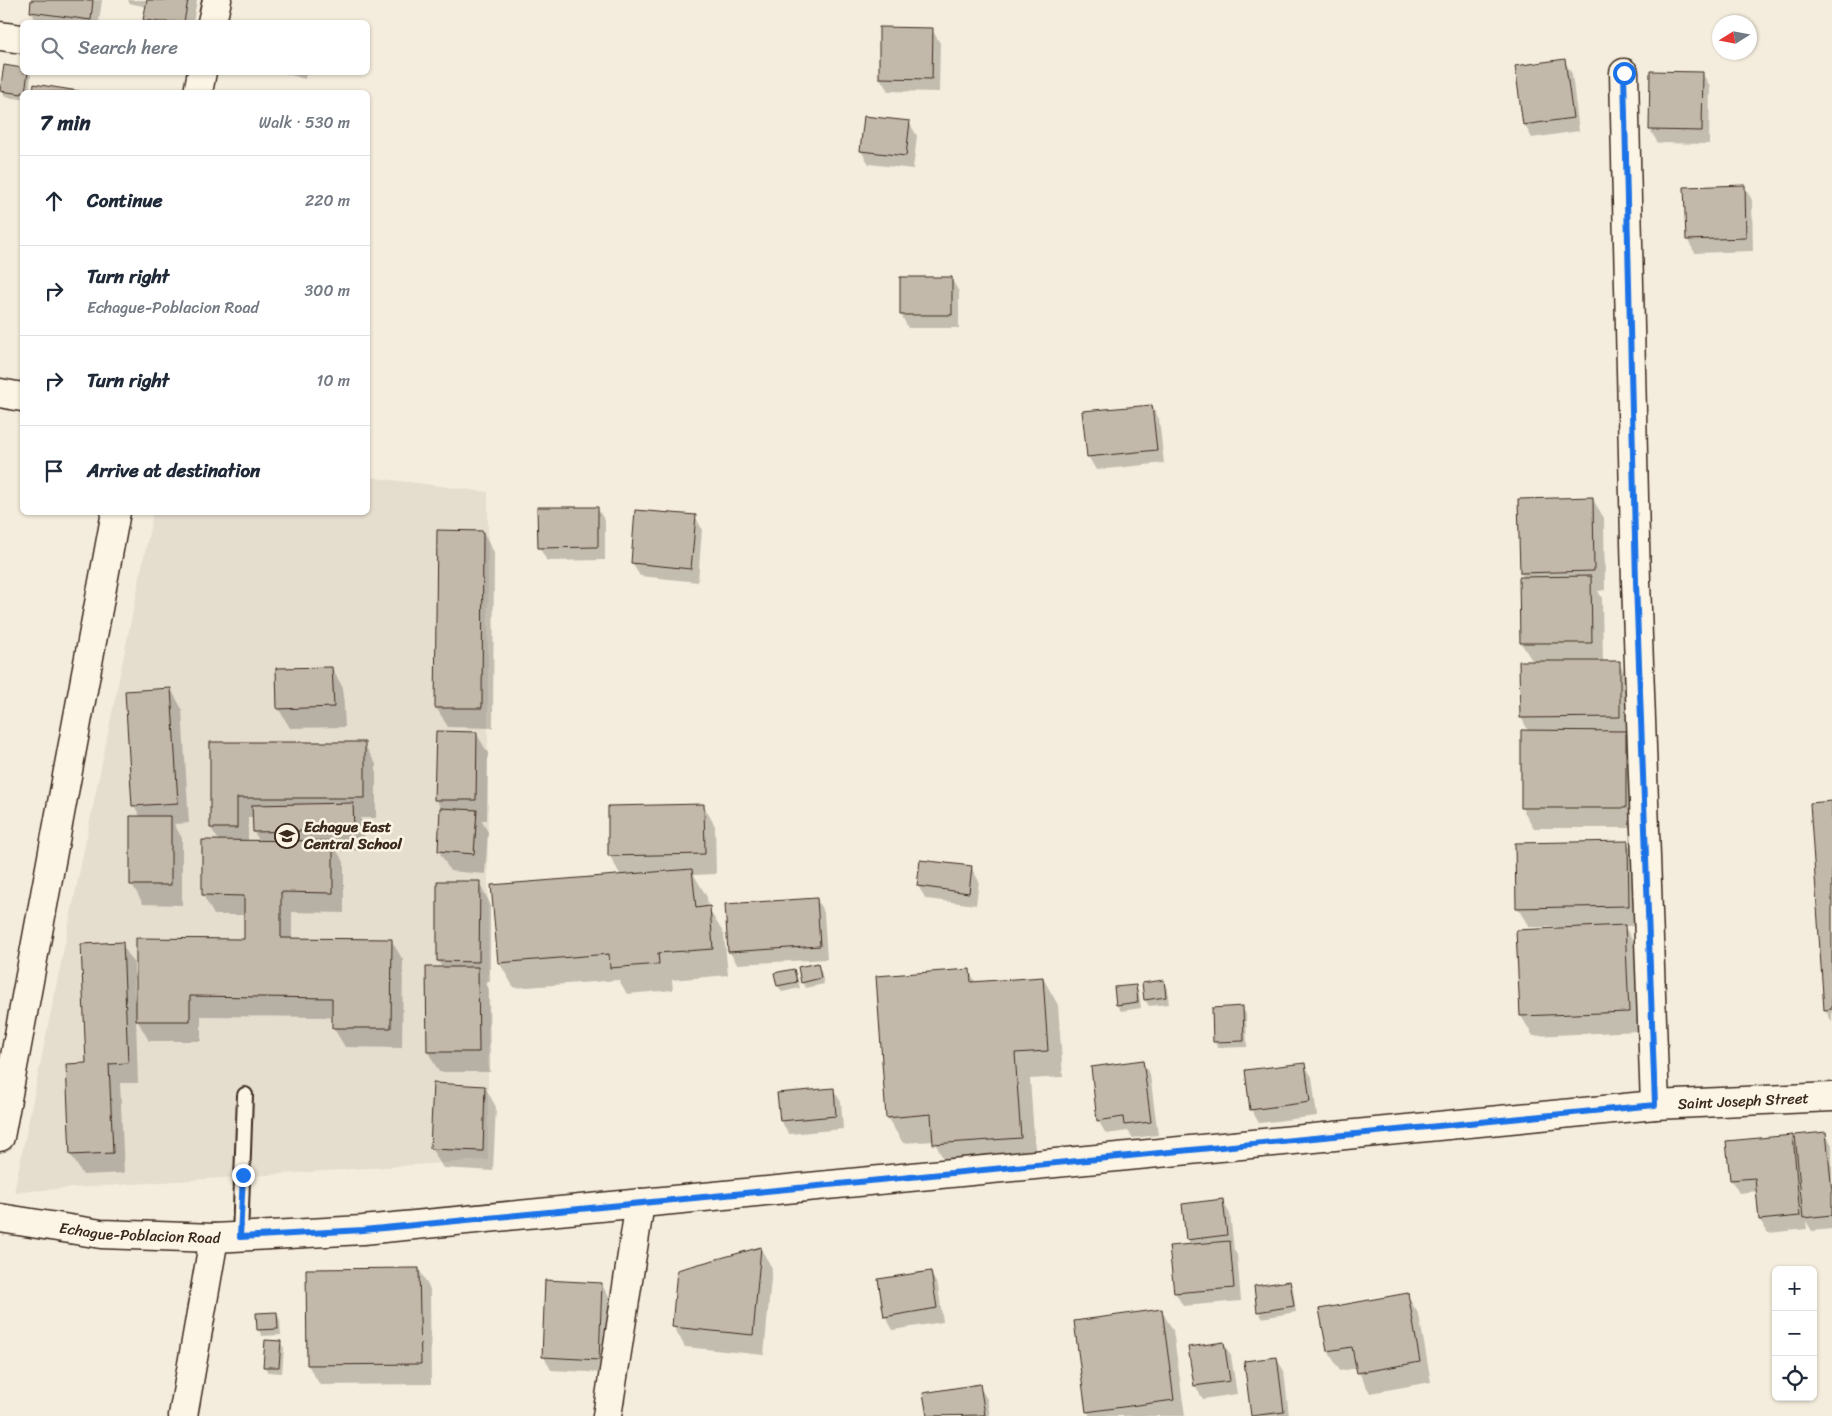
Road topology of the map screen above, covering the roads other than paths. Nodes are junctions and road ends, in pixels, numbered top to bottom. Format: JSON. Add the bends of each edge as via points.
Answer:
{"nodes":[{"id":1,"x":217,"y":0,"type":"edge"},
{"id":2,"x":212,"y":20,"type":"edge"},
{"id":3,"x":0,"y":36,"type":"edge"},
{"id":4,"x":20,"y":39,"type":"edge"},
{"id":5,"x":1624,"y":73,"type":"dead end"},
{"id":6,"x":201,"y":75,"type":"edge"},
{"id":7,"x":198,"y":90,"type":"edge"},
{"id":8,"x":0,"y":393,"type":"edge"},
{"id":9,"x":20,"y":397,"type":"edge"},
{"id":10,"x":115,"y":515,"type":"edge"},
{"id":11,"x":245,"y":1095,"type":"dead end"},
{"id":12,"x":1832,"y":1097,"type":"edge"},
{"id":13,"x":1655,"y":1105,"type":"junction"},
{"id":14,"x":0,"y":1137,"type":"edge"},
{"id":15,"x":640,"y":1203,"type":"junction"},
{"id":16,"x":0,"y":1218,"type":"edge"},
{"id":17,"x":227,"y":1238,"type":"junction"},
{"id":18,"x":183,"y":1416,"type":"edge"},
{"id":19,"x":607,"y":1416,"type":"edge"}],
"edges":[{"from":1,"to":2,"type":"street"},
{"from":3,"to":4,"type":"street"},
{"from":5,"to":13,"type":"street","via":[[1636,582]]},
{"from":6,"to":7,"type":"street"},
{"from":8,"to":9,"type":"street"},
{"from":10,"to":14,"type":"street"},
{"from":11,"to":17,"type":"lane"},
{"from":12,"to":13,"type":"street","name":"Saint Joseph Street"},
{"from":13,"to":15,"type":"street","name":"Echague-Poblacion Road"},
{"from":15,"to":17,"type":"street","name":"Echague-Poblacion Road","via":[[363,1230]]},
{"from":15,"to":19,"type":"street"},
{"from":16,"to":17,"type":"street","name":"Echague-Poblacion Road","via":[[101,1234]]},
{"from":17,"to":18,"type":"street"}]}
